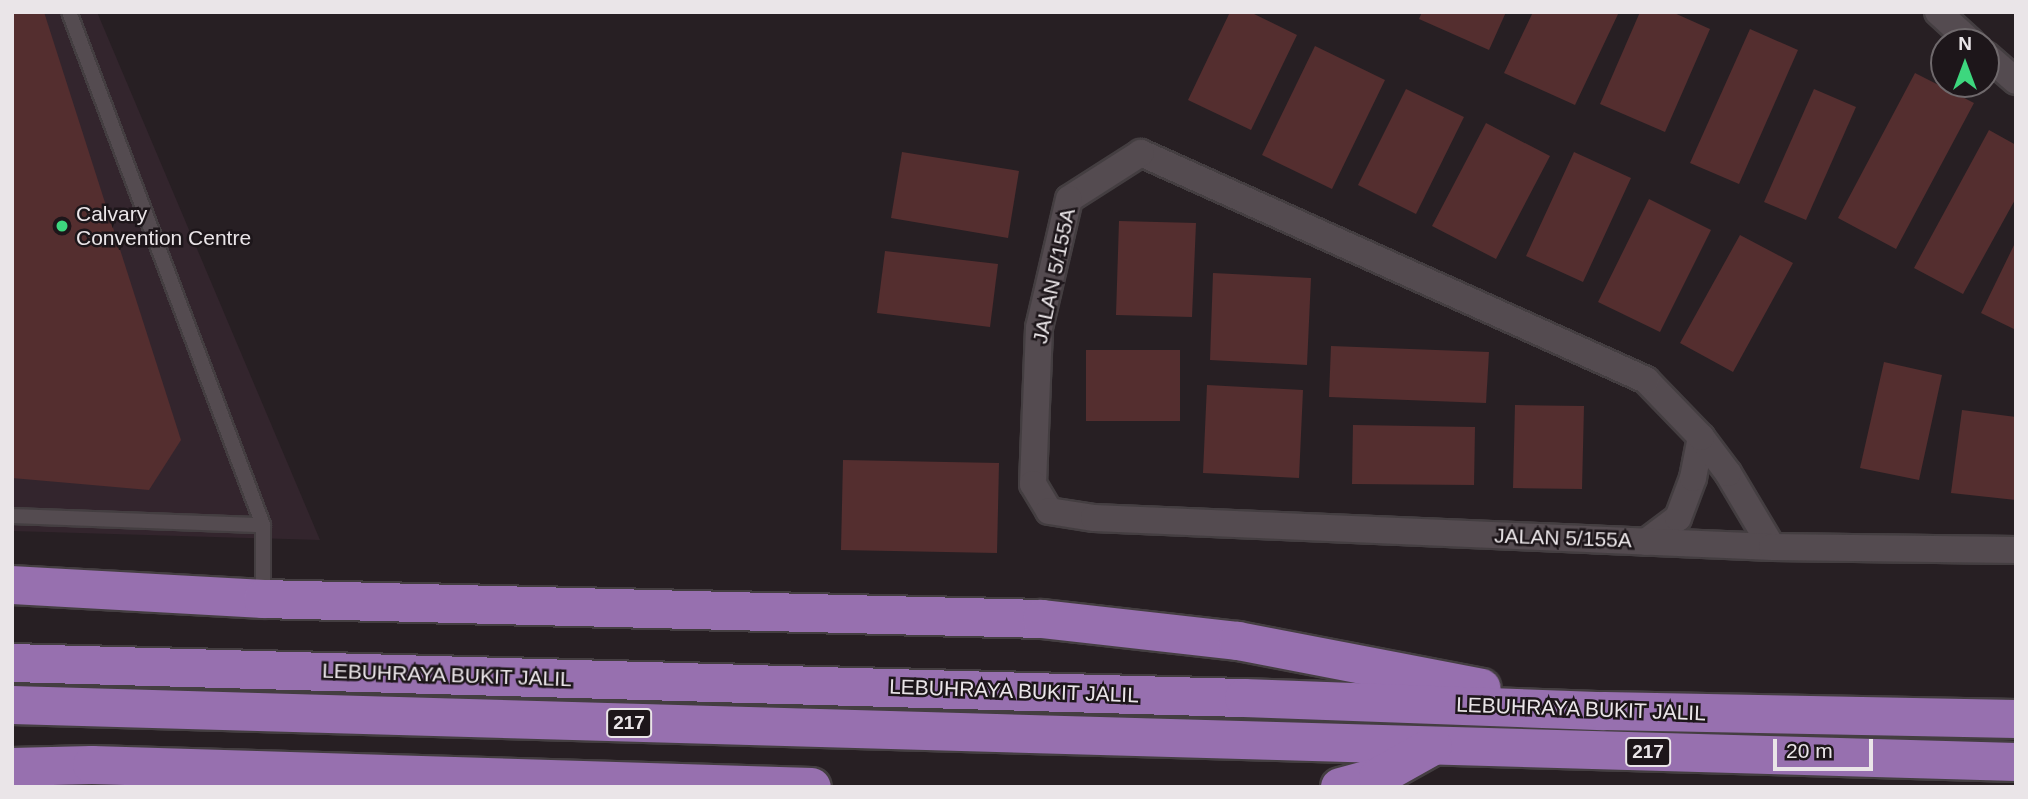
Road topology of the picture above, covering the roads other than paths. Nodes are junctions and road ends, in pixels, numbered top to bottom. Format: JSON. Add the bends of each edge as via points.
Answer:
{"nodes":[{"id":1,"x":69,"y":12,"type":"edge"},
{"id":2,"x":1938,"y":12,"type":"edge"},
{"id":3,"x":1956,"y":28,"type":"edge"},
{"id":4,"x":2000,"y":67,"type":"edge"},
{"id":5,"x":2016,"y":81,"type":"edge"},
{"id":6,"x":1701,"y":438,"type":"junction"},
{"id":7,"x":12,"y":516,"type":"edge"},
{"id":8,"x":263,"y":525,"type":"junction"},
{"id":9,"x":1646,"y":541,"type":"junction"},
{"id":10,"x":1772,"y":547,"type":"junction"},
{"id":11,"x":2016,"y":550,"type":"edge"},
{"id":12,"x":12,"y":585,"type":"edge"},
{"id":13,"x":263,"y":599,"type":"junction"},
{"id":14,"x":12,"y":663,"type":"edge"},
{"id":15,"x":12,"y":705,"type":"edge"},
{"id":16,"x":1604,"y":711,"type":"junction"},
{"id":17,"x":2016,"y":719,"type":"edge"},
{"id":18,"x":1433,"y":746,"type":"junction"},
{"id":19,"x":2016,"y":762,"type":"edge"},
{"id":20,"x":12,"y":767,"type":"edge"},
{"id":21,"x":305,"y":770,"type":"junction"},
{"id":22,"x":143,"y":787,"type":"edge"},
{"id":23,"x":812,"y":787,"type":"edge"},
{"id":24,"x":1340,"y":787,"type":"edge"}],
"edges":[{"from":1,"to":8,"type":"lane"},
{"from":2,"to":3,"type":"street"},
{"from":4,"to":5,"type":"street"},
{"from":6,"to":9,"type":"street","name":"JALAN 5/155A","via":[[1678,518]]},
{"from":6,"to":9,"type":"street","name":"JALAN 5/155A","via":[[1646,380],[1141,153],[1069,199],[1039,328],[1033,484],[1049,511],[1094,518]]},
{"from":6,"to":10,"type":"street","name":"JALAN 5/155A","via":[[1728,473]]},
{"from":7,"to":8,"type":"lane"},
{"from":8,"to":13,"type":"lane"},
{"from":9,"to":10,"type":"street","name":"JALAN 5/155A"},
{"from":10,"to":11,"type":"street","name":"JALAN 5/155A"},
{"from":12,"to":13,"type":"highway"},
{"from":13,"to":16,"type":"highway","via":[[1042,619],[1238,640]]},
{"from":14,"to":16,"type":"highway","name":"LEBUHRAYA BUKIT JALIL","number":"217"},
{"from":15,"to":18,"type":"highway","name":"LEBUHRAYA BUKIT JALIL","number":"217"},
{"from":16,"to":17,"type":"highway","name":"LEBUHRAYA BUKIT JALIL","number":"217"},
{"from":18,"to":19,"type":"highway","name":"LEBUHRAYA BUKIT JALIL","number":"217"},
{"from":18,"to":24,"type":"highway","via":[[1378,777]]},
{"from":20,"to":21,"type":"highway"},
{"from":21,"to":22,"type":"lane"},
{"from":21,"to":23,"type":"highway"}]}
